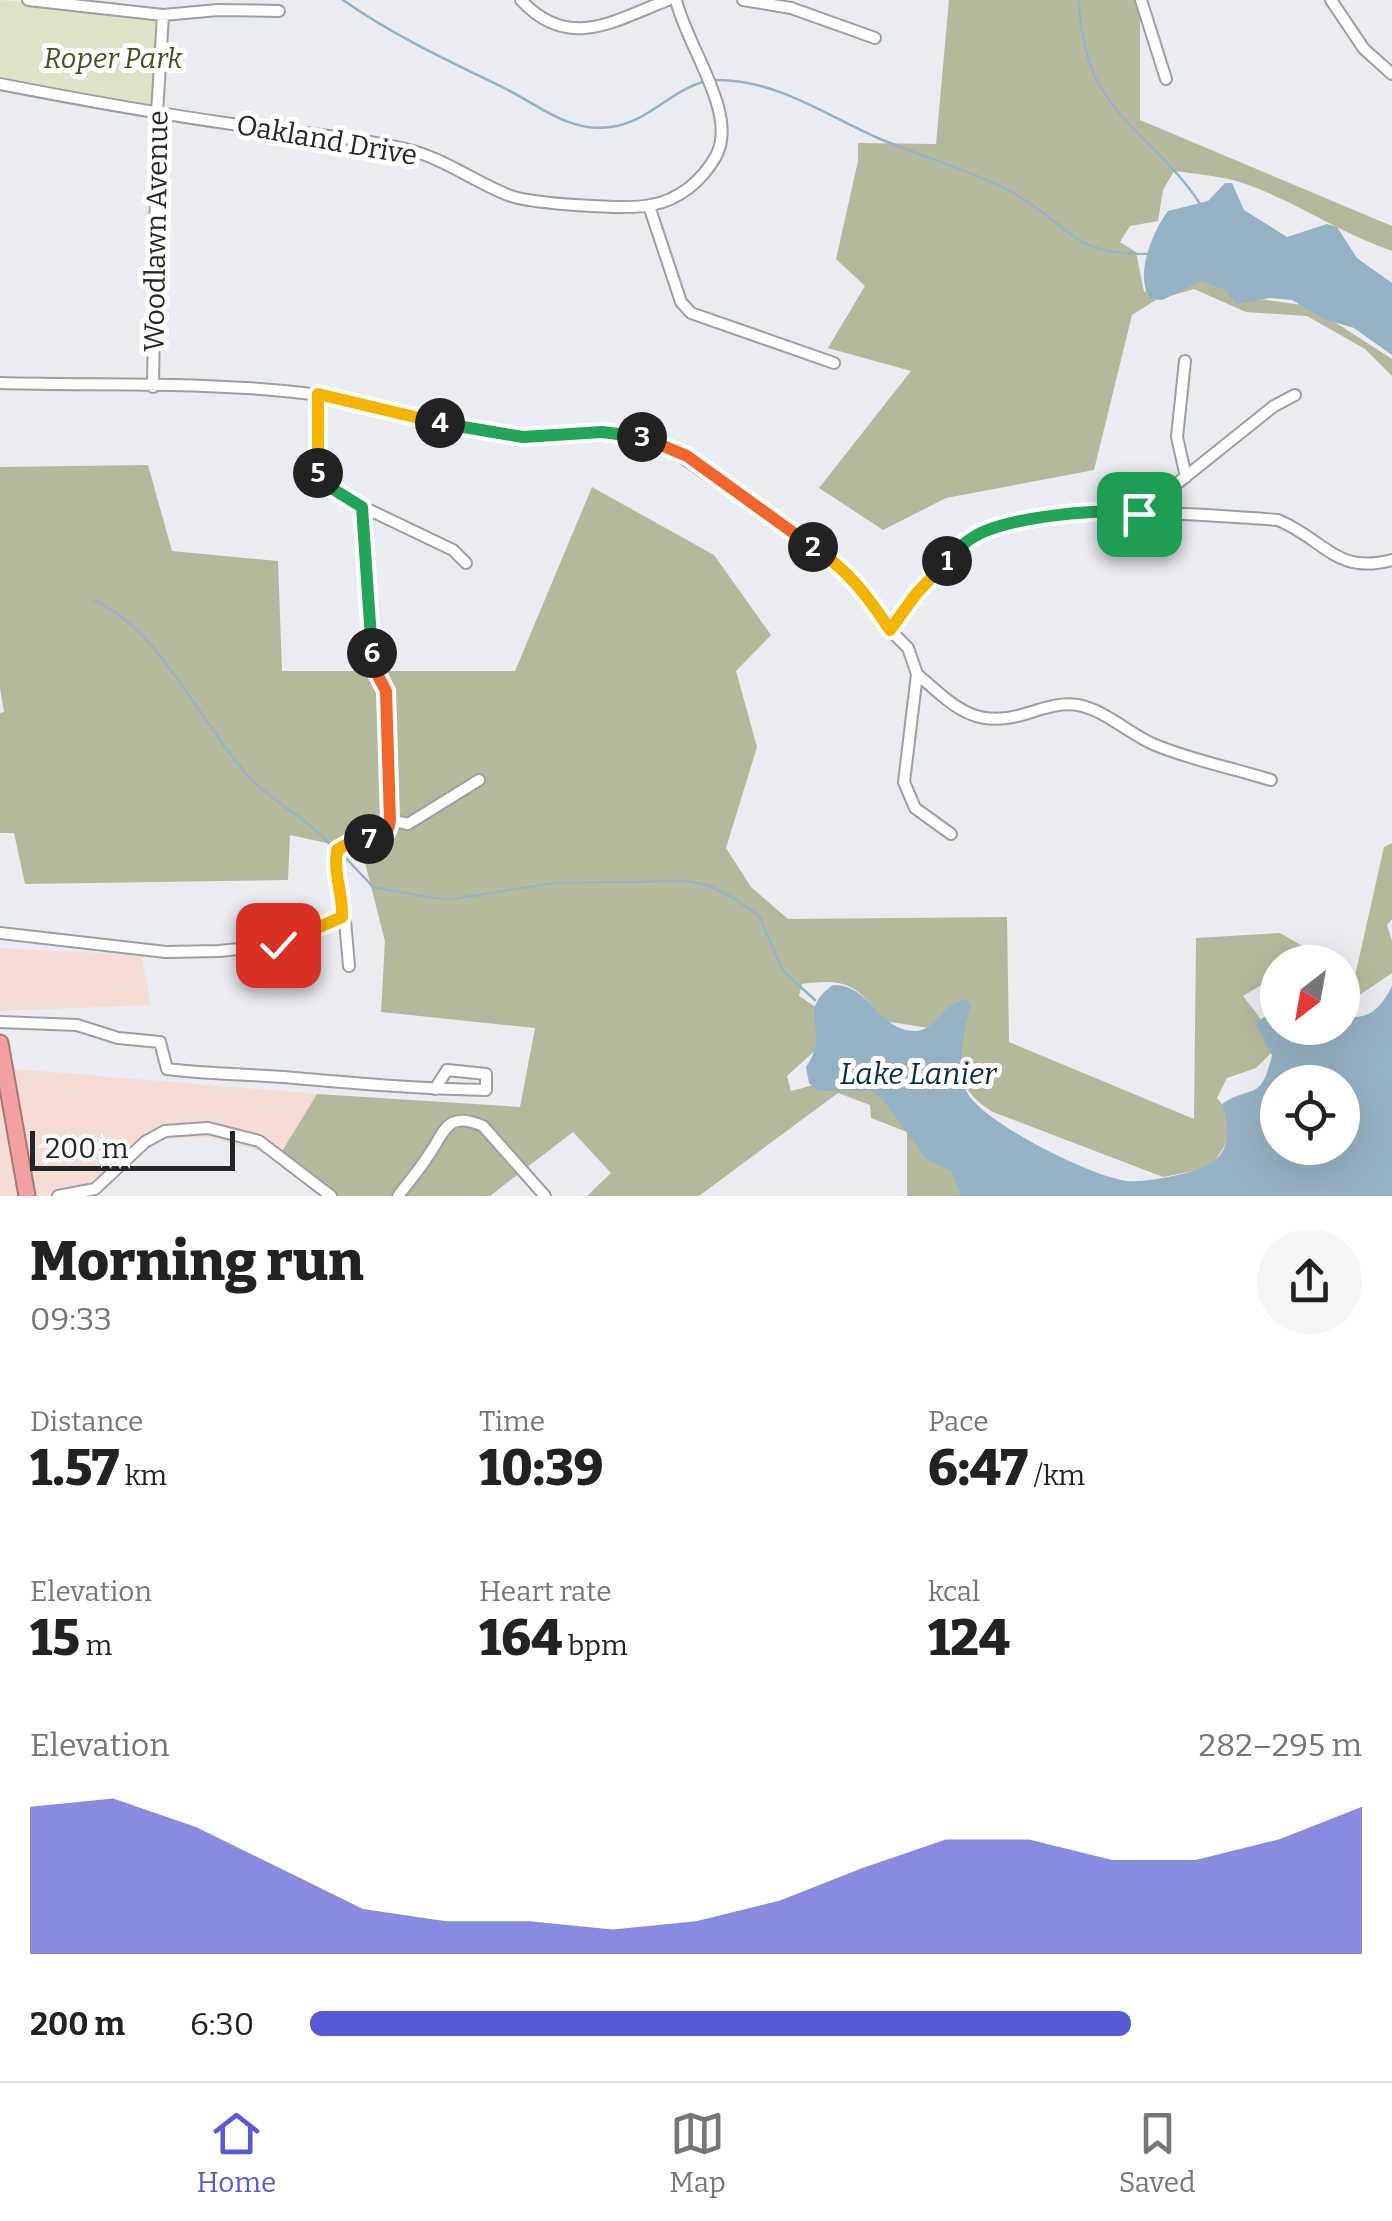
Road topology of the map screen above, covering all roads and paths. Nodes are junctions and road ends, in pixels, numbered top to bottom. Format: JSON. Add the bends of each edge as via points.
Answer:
{"nodes":[{"id":1,"x":28,"y":0,"type":"edge"},
{"id":2,"x":520,"y":0,"type":"edge"},
{"id":3,"x":668,"y":0,"type":"edge"},
{"id":4,"x":676,"y":0,"type":"edge"},
{"id":5,"x":743,"y":0,"type":"edge"},
{"id":6,"x":1141,"y":0,"type":"edge"},
{"id":7,"x":1330,"y":0,"type":"edge"},
{"id":8,"x":279,"y":11,"type":"dead end"},
{"id":9,"x":163,"y":15,"type":"junction"},
{"id":10,"x":875,"y":38,"type":"dead end"},
{"id":11,"x":1392,"y":74,"type":"edge"},
{"id":12,"x":1166,"y":79,"type":"dead end"},
{"id":13,"x":0,"y":84,"type":"edge"},
{"id":14,"x":157,"y":113,"type":"junction"},
{"id":15,"x":648,"y":206,"type":"junction"},
{"id":16,"x":1185,"y":361,"type":"dead end"},
{"id":17,"x":834,"y":363,"type":"dead end"},
{"id":18,"x":0,"y":383,"type":"edge"},
{"id":19,"x":153,"y":387,"type":"junction"},
{"id":20,"x":318,"y":394,"type":"junction"},
{"id":21,"x":1295,"y":395,"type":"dead end"},
{"id":22,"x":1186,"y":477,"type":"junction"},
{"id":23,"x":362,"y":507,"type":"junction"},
{"id":24,"x":1139,"y":514,"type":"junction"},
{"id":25,"x":1392,"y":560,"type":"edge"},
{"id":26,"x":466,"y":562,"type":"dead end"},
{"id":27,"x":890,"y":630,"type":"junction"},
{"id":28,"x":917,"y":674,"type":"junction"},
{"id":29,"x":480,"y":780,"type":"dead end"},
{"id":30,"x":1272,"y":780,"type":"dead end"},
{"id":31,"x":390,"y":820,"type":"junction"},
{"id":32,"x":950,"y":834,"type":"dead end"},
{"id":33,"x":342,"y":917,"type":"junction"},
{"id":34,"x":0,"y":933,"type":"edge"},
{"id":35,"x":349,"y":966,"type":"dead end"},
{"id":36,"x":0,"y":1022,"type":"edge"},
{"id":37,"x":0,"y":1043,"type":"edge"},
{"id":38,"x":435,"y":1089,"type":"junction"},
{"id":39,"x":27,"y":1196,"type":"edge"},
{"id":40,"x":58,"y":1196,"type":"edge"},
{"id":41,"x":331,"y":1196,"type":"edge"},
{"id":42,"x":398,"y":1196,"type":"edge"},
{"id":43,"x":543,"y":1196,"type":"edge"}],
"edges":[{"from":1,"to":9,"type":"street"},
{"from":2,"to":3,"type":"street","via":[[548,21],[572,28],[612,24]]},
{"from":4,"to":15,"type":"street","via":[[719,108],[723,139],[688,189]]},
{"from":5,"to":10,"type":"street","via":[[791,8]]},
{"from":6,"to":12,"type":"street"},
{"from":7,"to":11,"type":"street","via":[[1364,49]]},
{"from":8,"to":9,"type":"street"},
{"from":9,"to":14,"type":"street","name":"Woodlawn Avenue"},
{"from":13,"to":14,"type":"street","name":"Oakland Drive"},
{"from":14,"to":15,"type":"street","name":"Oakland Drive","via":[[410,150],[512,197]]},
{"from":14,"to":19,"type":"street","name":"Woodlawn Avenue"},
{"from":15,"to":17,"type":"street","via":[[691,313]]},
{"from":16,"to":22,"type":"street","via":[[1177,438]]},
{"from":18,"to":19,"type":"street"},
{"from":19,"to":20,"type":"street"},
{"from":20,"to":23,"type":"street","via":[[320,481]]},
{"from":20,"to":27,"type":"street","via":[[523,437],[624,432],[657,440],[839,564]]},
{"from":21,"to":22,"type":"street"},
{"from":22,"to":24,"type":"street"},
{"from":23,"to":26,"type":"street"},
{"from":23,"to":31,"type":"street","via":[[373,666],[386,691]]},
{"from":24,"to":25,"type":"street","via":[[1278,520],[1350,564]]},
{"from":24,"to":27,"type":"street","via":[[1064,516],[978,534],[916,594]]},
{"from":27,"to":28,"type":"street","via":[[908,648]]},
{"from":28,"to":30,"type":"street","via":[[951,706],[970,714],[1000,720],[1077,705],[1152,743]]},
{"from":28,"to":32,"type":"street","via":[[904,782],[915,808]]},
{"from":29,"to":31,"type":"street","via":[[408,824]]},
{"from":31,"to":33,"type":"street","via":[[381,838],[354,840],[337,850]]},
{"from":33,"to":34,"type":"street","via":[[278,945],[218,951],[166,952]]},
{"from":33,"to":35,"type":"street"},
{"from":36,"to":38,"type":"street","via":[[78,1026],[160,1042],[167,1069]]},
{"from":37,"to":39,"type":"highway"},
{"from":38,"to":38,"type":"street","via":[[486,1090],[486,1074],[447,1070]]},
{"from":40,"to":41,"type":"street","via":[[95,1189],[164,1131],[208,1128],[260,1141]]},
{"from":42,"to":43,"type":"street","via":[[442,1130],[469,1120],[483,1126]]}]}
